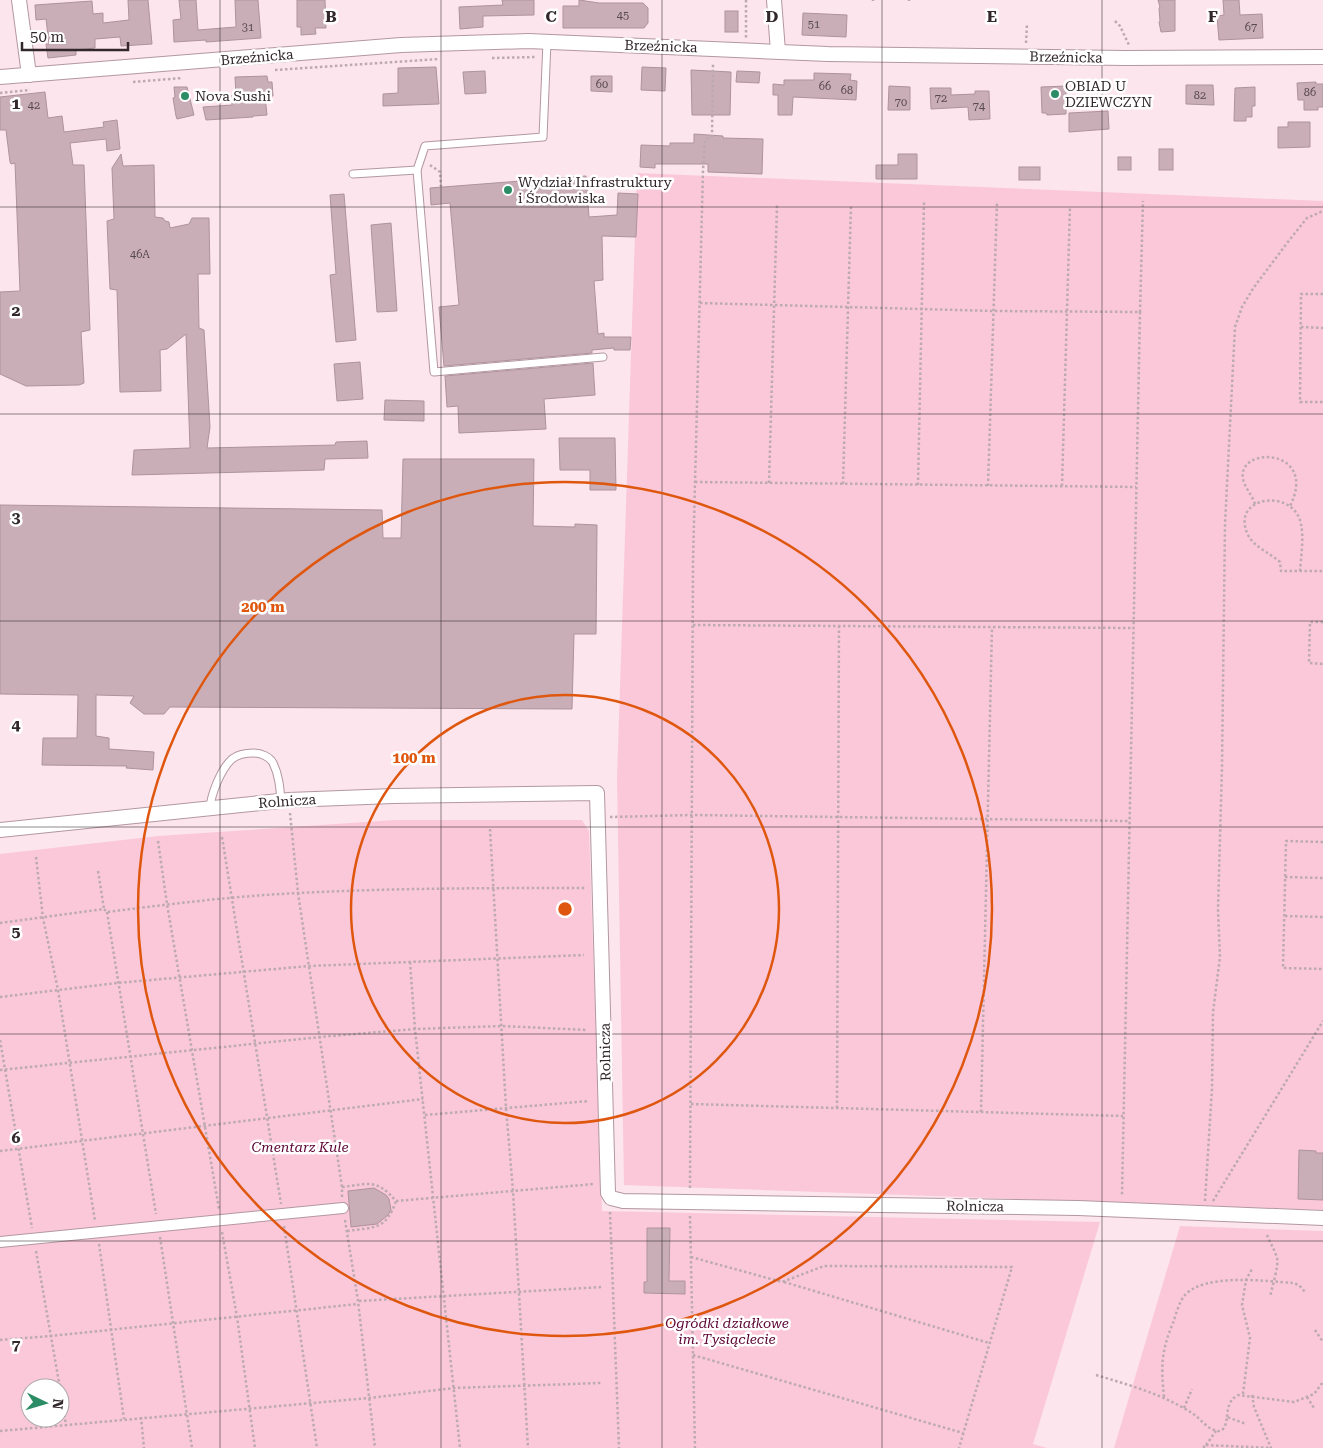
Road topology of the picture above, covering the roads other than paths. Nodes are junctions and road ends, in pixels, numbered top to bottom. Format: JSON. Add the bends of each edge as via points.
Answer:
{"nodes":[{"id":1,"x":19,"y":0,"type":"edge"},
{"id":2,"x":774,"y":0,"type":"edge"},
{"id":3,"x":547,"y":42,"type":"junction"},
{"id":4,"x":778,"y":51,"type":"junction"},
{"id":5,"x":1323,"y":57,"type":"edge"},
{"id":6,"x":29,"y":75,"type":"junction"},
{"id":7,"x":0,"y":77,"type":"edge"},
{"id":8,"x":417,"y":170,"type":"junction"},
{"id":9,"x":353,"y":174,"type":"dead end"},
{"id":10,"x":603,"y":357,"type":"dead end"},
{"id":11,"x":285,"y":801,"type":"junction"},
{"id":12,"x":210,"y":808,"type":"junction"},
{"id":13,"x":0,"y":830,"type":"edge"},
{"id":14,"x":343,"y":1208,"type":"road end"},
{"id":15,"x":1323,"y":1218,"type":"edge"},
{"id":16,"x":0,"y":1242,"type":"edge"}],
"edges":[{"from":1,"to":6,"type":"street"},
{"from":2,"to":4,"type":"street"},
{"from":3,"to":4,"type":"street","name":"Brzeźnicka"},
{"from":3,"to":6,"type":"street","name":"Brzeźnicka","via":[[401,45]]},
{"from":3,"to":8,"type":"lane","via":[[543,137],[425,146]]},
{"from":4,"to":5,"type":"street","name":"Brzeźnicka","via":[[1124,58]]},
{"from":6,"to":7,"type":"street","name":"Brzeźnicka"},
{"from":8,"to":9,"type":"lane"},
{"from":8,"to":10,"type":"lane","via":[[434,372]]},
{"from":11,"to":12,"type":"street","name":"Rolnicza"},
{"from":11,"to":12,"type":"lane","via":[[272,761],[260,753],[245,753],[232,759],[211,795]]},
{"from":11,"to":15,"type":"street","name":"Rolnicza","via":[[597,793],[608,1188],[612,1198],[623,1201],[1078,1208]]},
{"from":12,"to":13,"type":"street","name":"Rolnicza"},
{"from":14,"to":16,"type":"street"}]}
